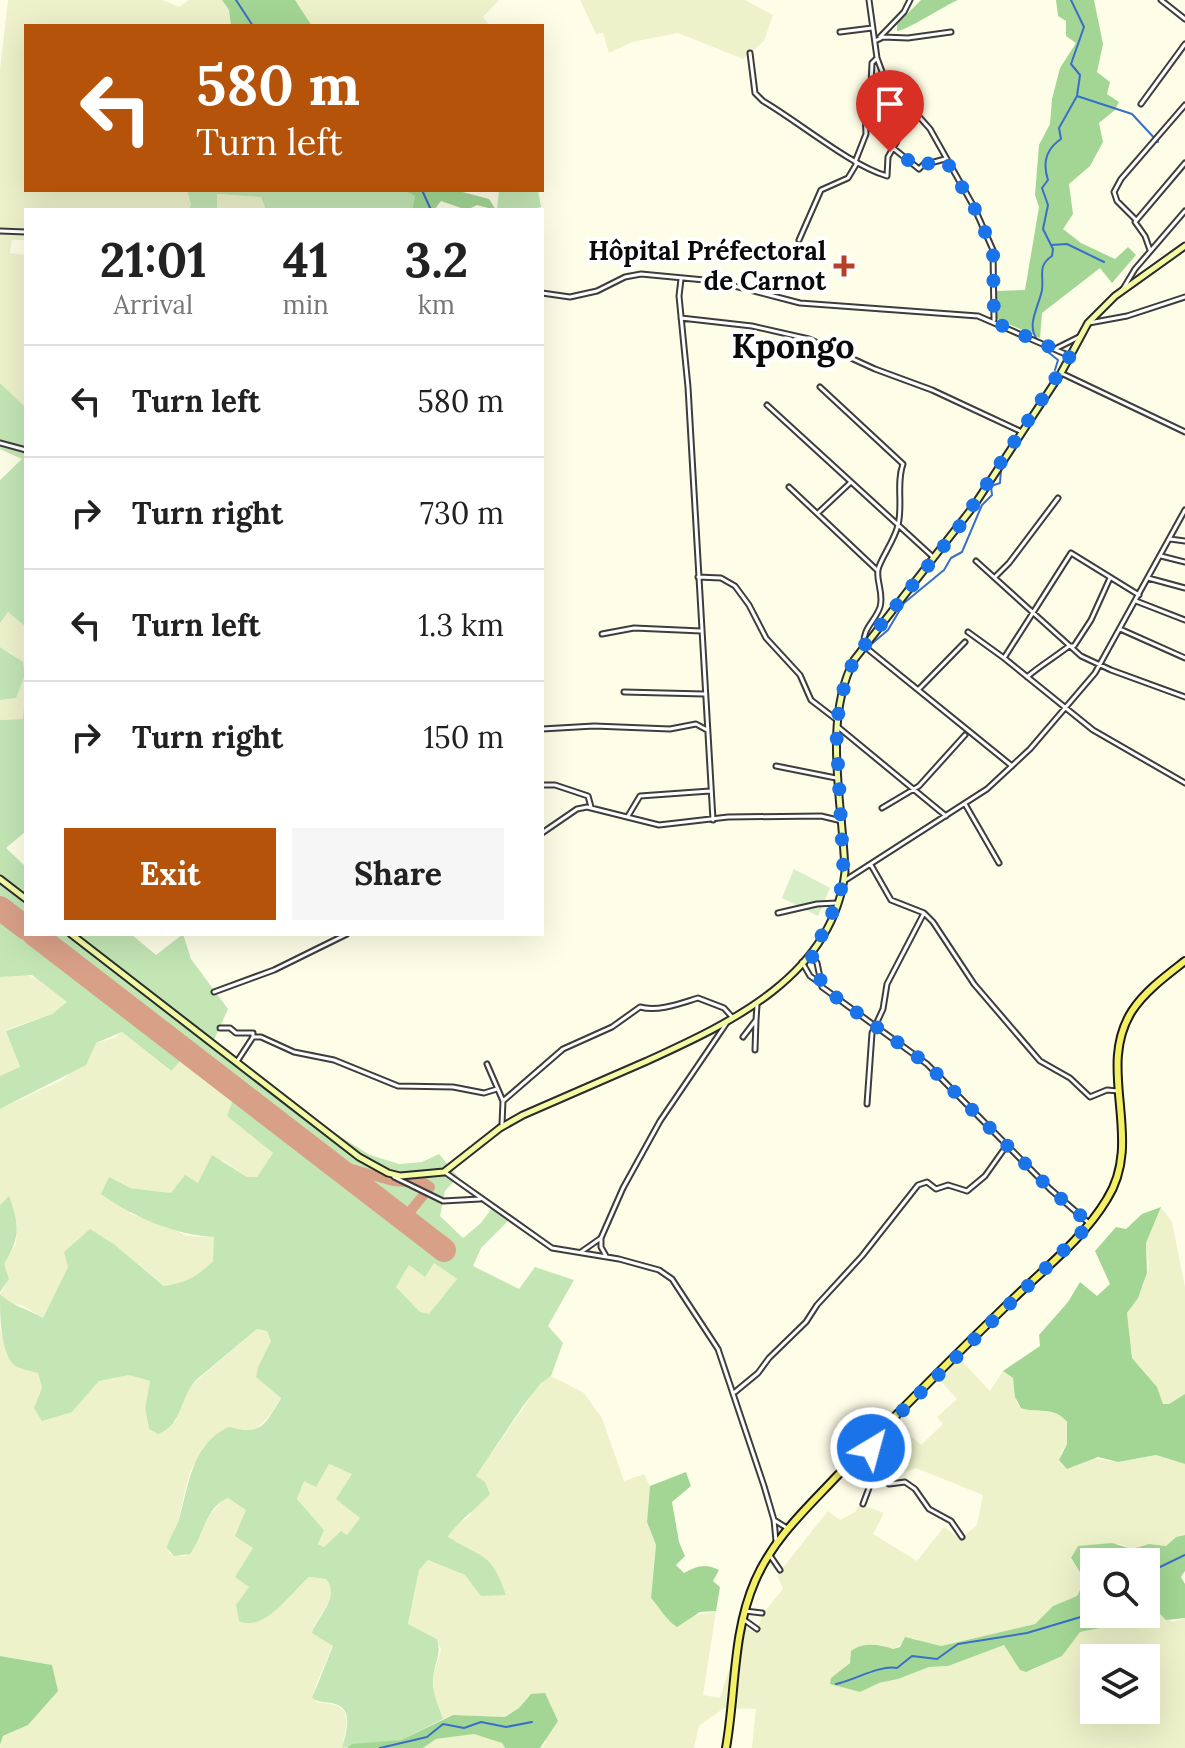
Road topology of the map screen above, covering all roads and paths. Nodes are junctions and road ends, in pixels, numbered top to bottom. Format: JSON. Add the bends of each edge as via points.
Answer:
{"nodes":[{"id":1,"x":869,"y":0,"type":"edge"},
{"id":2,"x":910,"y":0,"type":"edge"},
{"id":3,"x":1161,"y":0,"type":"edge"},
{"id":4,"x":1185,"y":19,"type":"edge"},
{"id":5,"x":872,"y":28,"type":"junction"},
{"id":6,"x":840,"y":32,"type":"dead end"},
{"id":7,"x":951,"y":32,"type":"dead end"},
{"id":8,"x":877,"y":42,"type":"junction"},
{"id":9,"x":1185,"y":44,"type":"edge"},
{"id":10,"x":750,"y":53,"type":"dead end"},
{"id":11,"x":877,"y":58,"type":"junction"},
{"id":12,"x":1141,"y":104,"type":"dead end"},
{"id":13,"x":1185,"y":105,"type":"edge"},
{"id":14,"x":910,"y":106,"type":"junction"},
{"id":15,"x":893,"y":148,"type":"junction"},
{"id":16,"x":945,"y":159,"type":"junction"},
{"id":17,"x":856,"y":163,"type":"junction"},
{"id":18,"x":1185,"y":163,"type":"edge"},
{"id":19,"x":1185,"y":211,"type":"edge"},
{"id":20,"x":1136,"y":220,"type":"junction"},
{"id":21,"x":0,"y":231,"type":"edge"},
{"id":22,"x":24,"y":232,"type":"edge"},
{"id":23,"x":799,"y":240,"type":"dead end"},
{"id":24,"x":1185,"y":246,"type":"edge"},
{"id":25,"x":1150,"y":250,"type":"junction"},
{"id":26,"x":681,"y":279,"type":"junction"},
{"id":27,"x":1122,"y":291,"type":"junction"},
{"id":28,"x":544,"y":293,"type":"edge"},
{"id":29,"x":1185,"y":297,"type":"edge"},
{"id":30,"x":681,"y":318,"type":"junction"},
{"id":31,"x":994,"y":322,"type":"junction"},
{"id":32,"x":1088,"y":323,"type":"junction"},
{"id":33,"x":1079,"y":337,"type":"junction"},
{"id":34,"x":1056,"y":348,"type":"junction"},
{"id":35,"x":1070,"y":356,"type":"junction"},
{"id":36,"x":1061,"y":373,"type":"junction"},
{"id":37,"x":820,"y":387,"type":"dead end"},
{"id":38,"x":767,"y":405,"type":"dead end"},
{"id":39,"x":1022,"y":432,"type":"junction"},
{"id":40,"x":1185,"y":432,"type":"edge"},
{"id":41,"x":0,"y":443,"type":"edge"},
{"id":42,"x":24,"y":449,"type":"edge"},
{"id":43,"x":851,"y":482,"type":"junction"},
{"id":44,"x":789,"y":487,"type":"dead end"},
{"id":45,"x":1058,"y":498,"type":"dead end"},
{"id":46,"x":1185,"y":510,"type":"edge"},
{"id":47,"x":818,"y":513,"type":"junction"},
{"id":48,"x":898,"y":527,"type":"junction"},
{"id":49,"x":1170,"y":539,"type":"junction"},
{"id":50,"x":1185,"y":541,"type":"edge"},
{"id":51,"x":1161,"y":556,"type":"junction"},
{"id":52,"x":935,"y":559,"type":"junction"},
{"id":53,"x":976,"y":561,"type":"dead end"},
{"id":54,"x":1185,"y":562,"type":"edge"},
{"id":55,"x":877,"y":570,"type":"junction"},
{"id":56,"x":698,"y":577,"type":"junction"},
{"id":57,"x":994,"y":577,"type":"junction"},
{"id":58,"x":1110,"y":578,"type":"junction"},
{"id":59,"x":1148,"y":578,"type":"junction"},
{"id":60,"x":1185,"y":588,"type":"edge"},
{"id":61,"x":1139,"y":595,"type":"junction"},
{"id":62,"x":1136,"y":601,"type":"junction"},
{"id":63,"x":1033,"y":612,"type":"junction"},
{"id":64,"x":1185,"y":620,"type":"edge"},
{"id":65,"x":1120,"y":629,"type":"junction"},
{"id":66,"x":701,"y":631,"type":"junction"},
{"id":67,"x":968,"y":632,"type":"dead end"},
{"id":68,"x":602,"y":634,"type":"dead end"},
{"id":69,"x":965,"y":642,"type":"dead end"},
{"id":70,"x":1069,"y":646,"type":"junction"},
{"id":71,"x":866,"y":647,"type":"junction"},
{"id":72,"x":1004,"y":658,"type":"junction"},
{"id":73,"x":1185,"y":658,"type":"edge"},
{"id":74,"x":1099,"y":666,"type":"junction"},
{"id":75,"x":1027,"y":677,"type":"junction"},
{"id":76,"x":919,"y":689,"type":"junction"},
{"id":77,"x":624,"y":692,"type":"dead end"},
{"id":78,"x":705,"y":694,"type":"junction"},
{"id":79,"x":1185,"y":697,"type":"edge"},
{"id":80,"x":1065,"y":708,"type":"junction"},
{"id":81,"x":836,"y":723,"type":"junction"},
{"id":82,"x":544,"y":729,"type":"edge"},
{"id":83,"x":707,"y":730,"type":"junction"},
{"id":84,"x":965,"y":735,"type":"dead end"},
{"id":85,"x":776,"y":766,"type":"dead end"},
{"id":86,"x":1013,"y":766,"type":"junction"},
{"id":87,"x":840,"y":779,"type":"junction"},
{"id":88,"x":1185,"y":783,"type":"edge"},
{"id":89,"x":544,"y":785,"type":"edge"},
{"id":90,"x":914,"y":790,"type":"junction"},
{"id":91,"x":710,"y":791,"type":"junction"},
{"id":92,"x":965,"y":804,"type":"junction"},
{"id":93,"x":591,"y":807,"type":"junction"},
{"id":94,"x":882,"y":808,"type":"dead end"},
{"id":95,"x":628,"y":816,"type":"junction"},
{"id":96,"x":946,"y":816,"type":"junction"},
{"id":97,"x":713,"y":820,"type":"junction"},
{"id":98,"x":842,"y":821,"type":"junction"},
{"id":99,"x":544,"y":832,"type":"edge"},
{"id":100,"x":999,"y":863,"type":"dead end"},
{"id":101,"x":871,"y":865,"type":"junction"},
{"id":102,"x":0,"y":879,"type":"edge"},
{"id":103,"x":844,"y":881,"type":"junction"},
{"id":104,"x":24,"y":897,"type":"edge"},
{"id":105,"x":837,"y":903,"type":"junction"},
{"id":106,"x":778,"y":913,"type":"dead end"},
{"id":107,"x":924,"y":913,"type":"junction"},
{"id":108,"x":74,"y":936,"type":"edge"},
{"id":109,"x":343,"y":936,"type":"edge"},
{"id":110,"x":810,"y":954,"type":"junction"},
{"id":111,"x":1185,"y":961,"type":"edge"},
{"id":112,"x":802,"y":962,"type":"junction"},
{"id":113,"x":820,"y":983,"type":"junction"},
{"id":114,"x":214,"y":992,"type":"dead end"},
{"id":115,"x":757,"y":1005,"type":"junction"},
{"id":116,"x":735,"y":1019,"type":"junction"},
{"id":117,"x":756,"y":1020,"type":"junction"},
{"id":118,"x":726,"y":1024,"type":"junction"},
{"id":119,"x":875,"y":1024,"type":"junction"},
{"id":120,"x":220,"y":1028,"type":"dead end"},
{"id":121,"x":253,"y":1037,"type":"junction"},
{"id":122,"x":743,"y":1037,"type":"dead end"},
{"id":123,"x":755,"y":1050,"type":"dead end"},
{"id":124,"x":238,"y":1060,"type":"junction"},
{"id":125,"x":487,"y":1064,"type":"dead end"},
{"id":126,"x":497,"y":1089,"type":"junction"},
{"id":127,"x":1118,"y":1091,"type":"junction"},
{"id":128,"x":503,"y":1101,"type":"junction"},
{"id":129,"x":867,"y":1104,"type":"dead end"},
{"id":130,"x":501,"y":1127,"type":"junction"},
{"id":131,"x":1007,"y":1145,"type":"junction"},
{"id":132,"x":444,"y":1172,"type":"junction"},
{"id":133,"x":388,"y":1173,"type":"junction"},
{"id":134,"x":483,"y":1200,"type":"junction"},
{"id":135,"x":1090,"y":1224,"type":"junction"},
{"id":136,"x":601,"y":1238,"type":"junction"},
{"id":137,"x":580,"y":1252,"type":"junction"},
{"id":138,"x":606,"y":1256,"type":"junction"},
{"id":139,"x":733,"y":1393,"type":"junction"},
{"id":140,"x":873,"y":1440,"type":"junction"},
{"id":141,"x":873,"y":1467,"type":"junction"},
{"id":142,"x":863,"y":1504,"type":"dead end"},
{"id":143,"x":774,"y":1520,"type":"junction"},
{"id":144,"x":787,"y":1528,"type":"junction"},
{"id":145,"x":962,"y":1537,"type":"dead end"},
{"id":146,"x":776,"y":1541,"type":"junction"},
{"id":147,"x":768,"y":1553,"type":"junction"},
{"id":148,"x":780,"y":1570,"type":"dead end"},
{"id":149,"x":745,"y":1611,"type":"junction"},
{"id":150,"x":762,"y":1613,"type":"dead end"},
{"id":151,"x":743,"y":1619,"type":"junction"},
{"id":152,"x":757,"y":1629,"type":"dead end"},
{"id":153,"x":726,"y":1748,"type":"edge"}],
"edges":[{"from":1,"to":5,"type":"street"},
{"from":2,"to":8,"type":"street"},
{"from":3,"to":4,"type":"street"},
{"from":5,"to":6,"type":"street"},
{"from":5,"to":8,"type":"street"},
{"from":7,"to":8,"type":"street","via":[[883,37]]},
{"from":8,"to":11,"type":"street"},
{"from":9,"to":12,"type":"street"},
{"from":10,"to":17,"type":"street","via":[[755,93]]},
{"from":11,"to":14,"type":"street","via":[[887,83]]},
{"from":11,"to":17,"type":"street","via":[[872,63],[866,134]]},
{"from":13,"to":20,"type":"street","via":[[1114,192]]},
{"from":14,"to":15,"type":"street"},
{"from":14,"to":16,"type":"street","via":[[930,129]]},
{"from":15,"to":16,"type":"street","via":[[919,169]]},
{"from":15,"to":17,"type":"street","via":[[887,176]]},
{"from":16,"to":31,"type":"street","via":[[993,250]]},
{"from":17,"to":23,"type":"street","via":[[848,178],[821,190]]},
{"from":18,"to":20,"type":"street"},
{"from":19,"to":25,"type":"street"},
{"from":20,"to":25,"type":"street"},
{"from":21,"to":22,"type":"street"},
{"from":24,"to":27,"type":"main road"},
{"from":25,"to":27,"type":"street"},
{"from":26,"to":28,"type":"street","via":[[634,274],[582,295]]},
{"from":26,"to":30,"type":"street"},
{"from":26,"to":31,"type":"street","via":[[732,284],[800,303],[968,315]]},
{"from":27,"to":32,"type":"main road"},
{"from":29,"to":32,"type":"street"},
{"from":30,"to":39,"type":"street","via":[[799,336]]},
{"from":30,"to":56,"type":"street"},
{"from":31,"to":34,"type":"street"},
{"from":32,"to":33,"type":"main road"},
{"from":33,"to":34,"type":"street"},
{"from":33,"to":35,"type":"main road"},
{"from":34,"to":35,"type":"street"},
{"from":35,"to":36,"type":"main road"},
{"from":36,"to":39,"type":"main road"},
{"from":36,"to":40,"type":"street"},
{"from":37,"to":48,"type":"street","via":[[903,464]]},
{"from":38,"to":43,"type":"street"},
{"from":39,"to":52,"type":"main road"},
{"from":41,"to":42,"type":"street"},
{"from":43,"to":47,"type":"street"},
{"from":43,"to":48,"type":"street"},
{"from":44,"to":47,"type":"street"},
{"from":45,"to":57,"type":"street"},
{"from":46,"to":49,"type":"street"},
{"from":47,"to":55,"type":"street"},
{"from":48,"to":52,"type":"street"},
{"from":48,"to":55,"type":"street"},
{"from":49,"to":50,"type":"street"},
{"from":49,"to":51,"type":"street"},
{"from":51,"to":54,"type":"street"},
{"from":51,"to":59,"type":"street"},
{"from":52,"to":71,"type":"main road"},
{"from":53,"to":57,"type":"street"},
{"from":55,"to":71,"type":"street","via":[[880,607],[865,632]]},
{"from":56,"to":66,"type":"street"},
{"from":56,"to":81,"type":"street","via":[[721,578],[735,586],[766,638],[800,675],[811,700]]},
{"from":57,"to":63,"type":"street"},
{"from":58,"to":61,"type":"street"},
{"from":58,"to":63,"type":"street","via":[[1071,553]]},
{"from":58,"to":70,"type":"street","via":[[1091,620]]},
{"from":59,"to":60,"type":"street"},
{"from":59,"to":61,"type":"street"},
{"from":61,"to":62,"type":"street"},
{"from":62,"to":64,"type":"street"},
{"from":62,"to":65,"type":"street"},
{"from":63,"to":70,"type":"street"},
{"from":63,"to":72,"type":"street"},
{"from":65,"to":73,"type":"street"},
{"from":65,"to":74,"type":"street"},
{"from":66,"to":68,"type":"street","via":[[634,628]]},
{"from":66,"to":78,"type":"street"},
{"from":67,"to":72,"type":"street"},
{"from":69,"to":76,"type":"street"},
{"from":70,"to":74,"type":"street"},
{"from":70,"to":75,"type":"street"},
{"from":71,"to":76,"type":"street"},
{"from":71,"to":81,"type":"main road","via":[[844,681]]},
{"from":72,"to":75,"type":"street"},
{"from":74,"to":79,"type":"street"},
{"from":74,"to":80,"type":"street"},
{"from":75,"to":80,"type":"street"},
{"from":76,"to":86,"type":"street"},
{"from":77,"to":78,"type":"street"},
{"from":78,"to":83,"type":"street"},
{"from":80,"to":86,"type":"street"},
{"from":80,"to":88,"type":"street","via":[[1108,740]]},
{"from":81,"to":87,"type":"main road"},
{"from":81,"to":90,"type":"street"},
{"from":82,"to":83,"type":"street","via":[[670,729],[696,724]]},
{"from":83,"to":91,"type":"street"},
{"from":84,"to":90,"type":"street"},
{"from":85,"to":87,"type":"street"},
{"from":86,"to":92,"type":"street"},
{"from":87,"to":98,"type":"main road"},
{"from":89,"to":93,"type":"street","via":[[588,796]]},
{"from":90,"to":94,"type":"street"},
{"from":90,"to":96,"type":"street"},
{"from":91,"to":95,"type":"street","via":[[640,796]]},
{"from":91,"to":97,"type":"street"},
{"from":92,"to":96,"type":"street"},
{"from":92,"to":100,"type":"street"},
{"from":93,"to":95,"type":"street"},
{"from":93,"to":99,"type":"street","via":[[577,809]]},
{"from":95,"to":97,"type":"street","via":[[659,825]]},
{"from":96,"to":101,"type":"street"},
{"from":97,"to":98,"type":"street","via":[[821,816]]},
{"from":98,"to":103,"type":"main road"},
{"from":101,"to":103,"type":"street"},
{"from":101,"to":107,"type":"street","via":[[891,900]]},
{"from":102,"to":104,"type":"main road"},
{"from":103,"to":105,"type":"main road"},
{"from":105,"to":106,"type":"street"},
{"from":105,"to":110,"type":"main road"},
{"from":107,"to":119,"type":"street","via":[[905,943]]},
{"from":107,"to":127,"type":"street","via":[[974,984],[1040,1061],[1090,1097]]},
{"from":108,"to":124,"type":"main road"},
{"from":109,"to":114,"type":"street"},
{"from":110,"to":112,"type":"main road"},
{"from":110,"to":113,"type":"street"},
{"from":111,"to":127,"type":"main road","via":[[1131,1012],[1119,1055]]},
{"from":112,"to":113,"type":"street"},
{"from":112,"to":115,"type":"main road"},
{"from":113,"to":119,"type":"street"},
{"from":115,"to":116,"type":"main road"},
{"from":115,"to":117,"type":"street"},
{"from":116,"to":118,"type":"main road"},
{"from":116,"to":128,"type":"street","via":[[724,1008],[698,998],[686,1004],[640,1007],[612,1027],[563,1049]]},
{"from":117,"to":122,"type":"street"},
{"from":117,"to":123,"type":"street"},
{"from":118,"to":130,"type":"main road"},
{"from":118,"to":136,"type":"street","via":[[660,1121]]},
{"from":119,"to":129,"type":"street"},
{"from":119,"to":131,"type":"street","via":[[927,1064]]},
{"from":120,"to":121,"type":"street"},
{"from":121,"to":124,"type":"street"},
{"from":121,"to":126,"type":"street","via":[[334,1060],[398,1086],[484,1093]]},
{"from":124,"to":133,"type":"main road","via":[[359,1157]]},
{"from":125,"to":126,"type":"street"},
{"from":126,"to":128,"type":"street"},
{"from":127,"to":135,"type":"main road","via":[[1124,1135],[1120,1172]]},
{"from":128,"to":130,"type":"street"},
{"from":130,"to":132,"type":"main road"},
{"from":131,"to":135,"type":"street"},
{"from":131,"to":139,"type":"street","via":[[967,1191],[948,1185],[936,1189],[927,1182],[918,1185],[806,1322]]},
{"from":132,"to":133,"type":"main road"},
{"from":132,"to":134,"type":"street"},
{"from":133,"to":134,"type":"street","via":[[443,1201]]},
{"from":134,"to":137,"type":"street","via":[[552,1248]]},
{"from":135,"to":140,"type":"main road"},
{"from":136,"to":137,"type":"street"},
{"from":136,"to":138,"type":"street"},
{"from":137,"to":138,"type":"street"},
{"from":138,"to":139,"type":"street","via":[[659,1270],[672,1279],[718,1349]]},
{"from":139,"to":143,"type":"street"},
{"from":140,"to":141,"type":"street"},
{"from":140,"to":144,"type":"main road"},
{"from":141,"to":142,"type":"street"},
{"from":141,"to":145,"type":"street","via":[[889,1484],[905,1482],[915,1489]]},
{"from":143,"to":144,"type":"street"},
{"from":143,"to":146,"type":"street"},
{"from":144,"to":146,"type":"main road"},
{"from":146,"to":147,"type":"main road"},
{"from":147,"to":148,"type":"street"},
{"from":147,"to":149,"type":"main road"},
{"from":149,"to":150,"type":"street"},
{"from":149,"to":151,"type":"main road"},
{"from":151,"to":152,"type":"street"},
{"from":151,"to":153,"type":"main road"}]}
